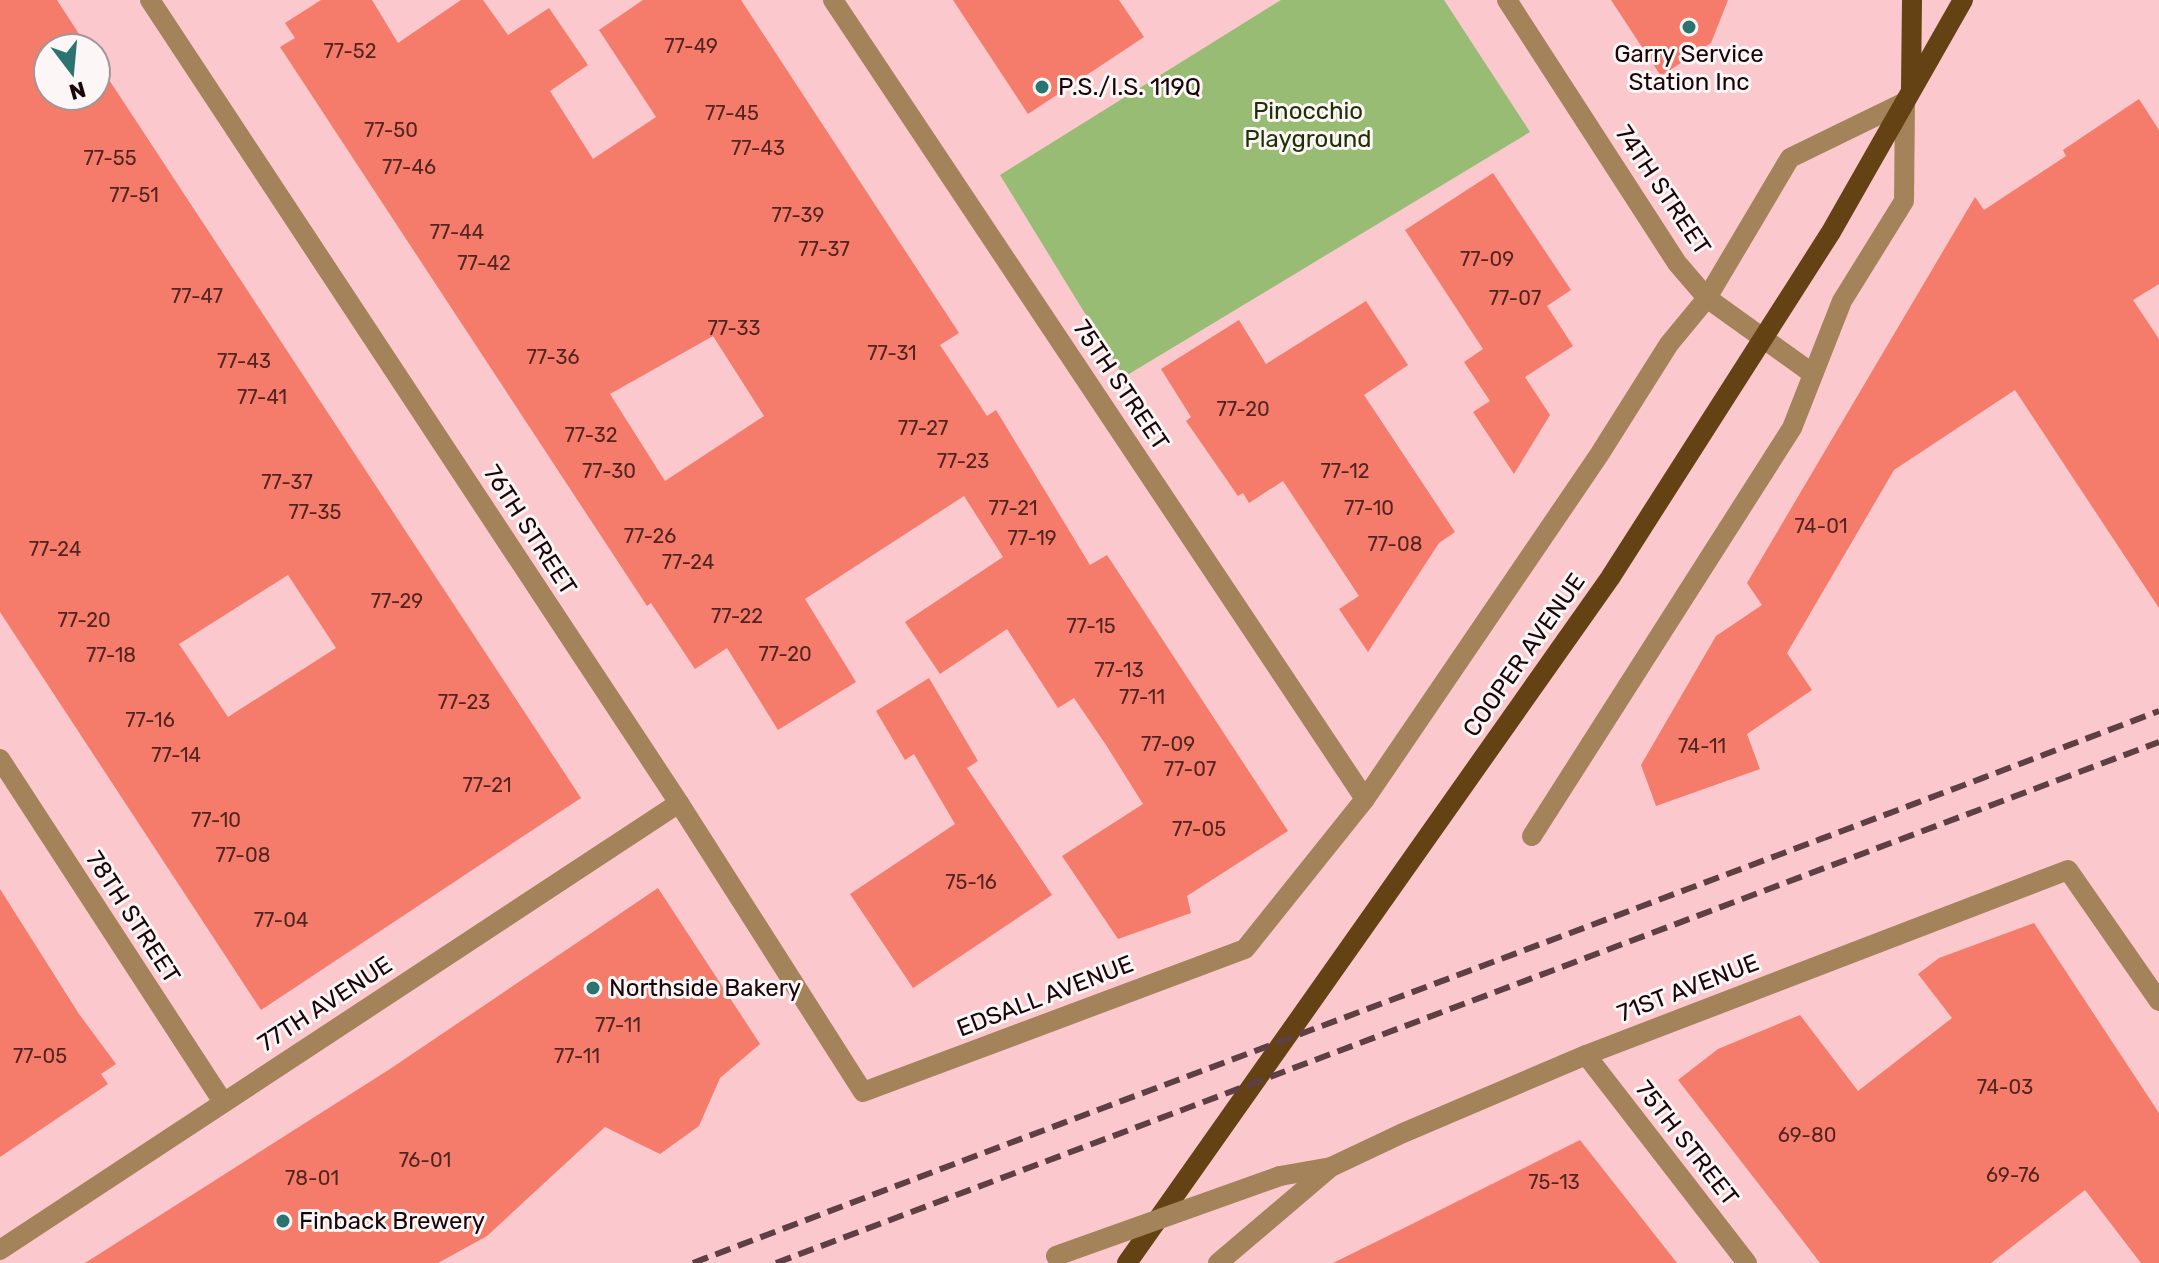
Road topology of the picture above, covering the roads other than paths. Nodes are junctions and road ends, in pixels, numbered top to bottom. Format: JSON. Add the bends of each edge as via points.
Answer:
{"nodes":[{"id":1,"x":150,"y":0,"type":"edge"},
{"id":2,"x":833,"y":0,"type":"edge"},
{"id":3,"x":1507,"y":0,"type":"edge"},
{"id":4,"x":1912,"y":0,"type":"edge"},
{"id":5,"x":1963,"y":0,"type":"edge"},
{"id":6,"x":1908,"y":97,"type":"junction"},
{"id":7,"x":1707,"y":298,"type":"junction"},
{"id":8,"x":1764,"y":340,"type":"junction"},
{"id":9,"x":1813,"y":374,"type":"junction"},
{"id":10,"x":0,"y":759,"type":"edge"},
{"id":11,"x":1365,"y":799,"type":"junction"},
{"id":12,"x":679,"y":803,"type":"junction"},
{"id":13,"x":1532,"y":836,"type":"dead end"},
{"id":14,"x":1245,"y":949,"type":"joint"},
{"id":15,"x":2159,"y":1001,"type":"edge"},
{"id":16,"x":1586,"y":1055,"type":"junction"},
{"id":17,"x":863,"y":1092,"type":"joint"},
{"id":18,"x":223,"y":1102,"type":"junction"},
{"id":19,"x":1331,"y":1167,"type":"junction"},
{"id":20,"x":0,"y":1250,"type":"edge"},
{"id":21,"x":1052,"y":1260,"type":"edge"},
{"id":22,"x":1127,"y":1263,"type":"edge"},
{"id":23,"x":1218,"y":1263,"type":"edge"},
{"id":24,"x":1747,"y":1263,"type":"edge"}],
"edges":[{"from":1,"to":12,"type":"street","name":"76TH STREET"},
{"from":2,"to":11,"type":"street","name":"75TH STREET"},
{"from":3,"to":7,"type":"street","name":"74TH STREET","via":[[1677,263]]},
{"from":4,"to":6,"type":"main road"},
{"from":5,"to":6,"type":"main road","name":"COOPER AVENUE"},
{"from":6,"to":7,"type":"street","name":"COOPER AVENUE","via":[[1790,158]]},
{"from":6,"to":8,"type":"main road","name":"COOPER AVENUE"},
{"from":6,"to":9,"type":"street","name":"COOPER AVENUE","via":[[1904,201],[1842,301]]},
{"from":7,"to":8,"type":"street","name":"74TH STREET"},
{"from":7,"to":11,"type":"street","name":"COOPER AVENUE","via":[[1669,344]]},
{"from":8,"to":9,"type":"street","name":"74TH STREET"},
{"from":8,"to":22,"type":"main road","name":"COOPER AVENUE","via":[[1610,578]]},
{"from":9,"to":13,"type":"street","name":"COOPER AVENUE","via":[[1792,428]]},
{"from":10,"to":18,"type":"street","name":"78TH STREET"},
{"from":11,"to":14,"type":"street","name":"COOPER AVENUE"},
{"from":12,"to":17,"type":"street","name":"76TH STREET"},
{"from":12,"to":18,"type":"street","name":"77TH AVENUE"},
{"from":14,"to":17,"type":"street","name":"EDSALL AVENUE"},
{"from":15,"to":16,"type":"street","name":"71ST AVENUE","via":[[2068,870]]},
{"from":16,"to":19,"type":"street","name":"71ST AVENUE"},
{"from":16,"to":24,"type":"street","name":"75TH STREET"},
{"from":18,"to":20,"type":"street","name":"77TH AVENUE"},
{"from":19,"to":21,"type":"street","bridge":true,"via":[[1280,1176]]},
{"from":19,"to":23,"type":"street"}]}
